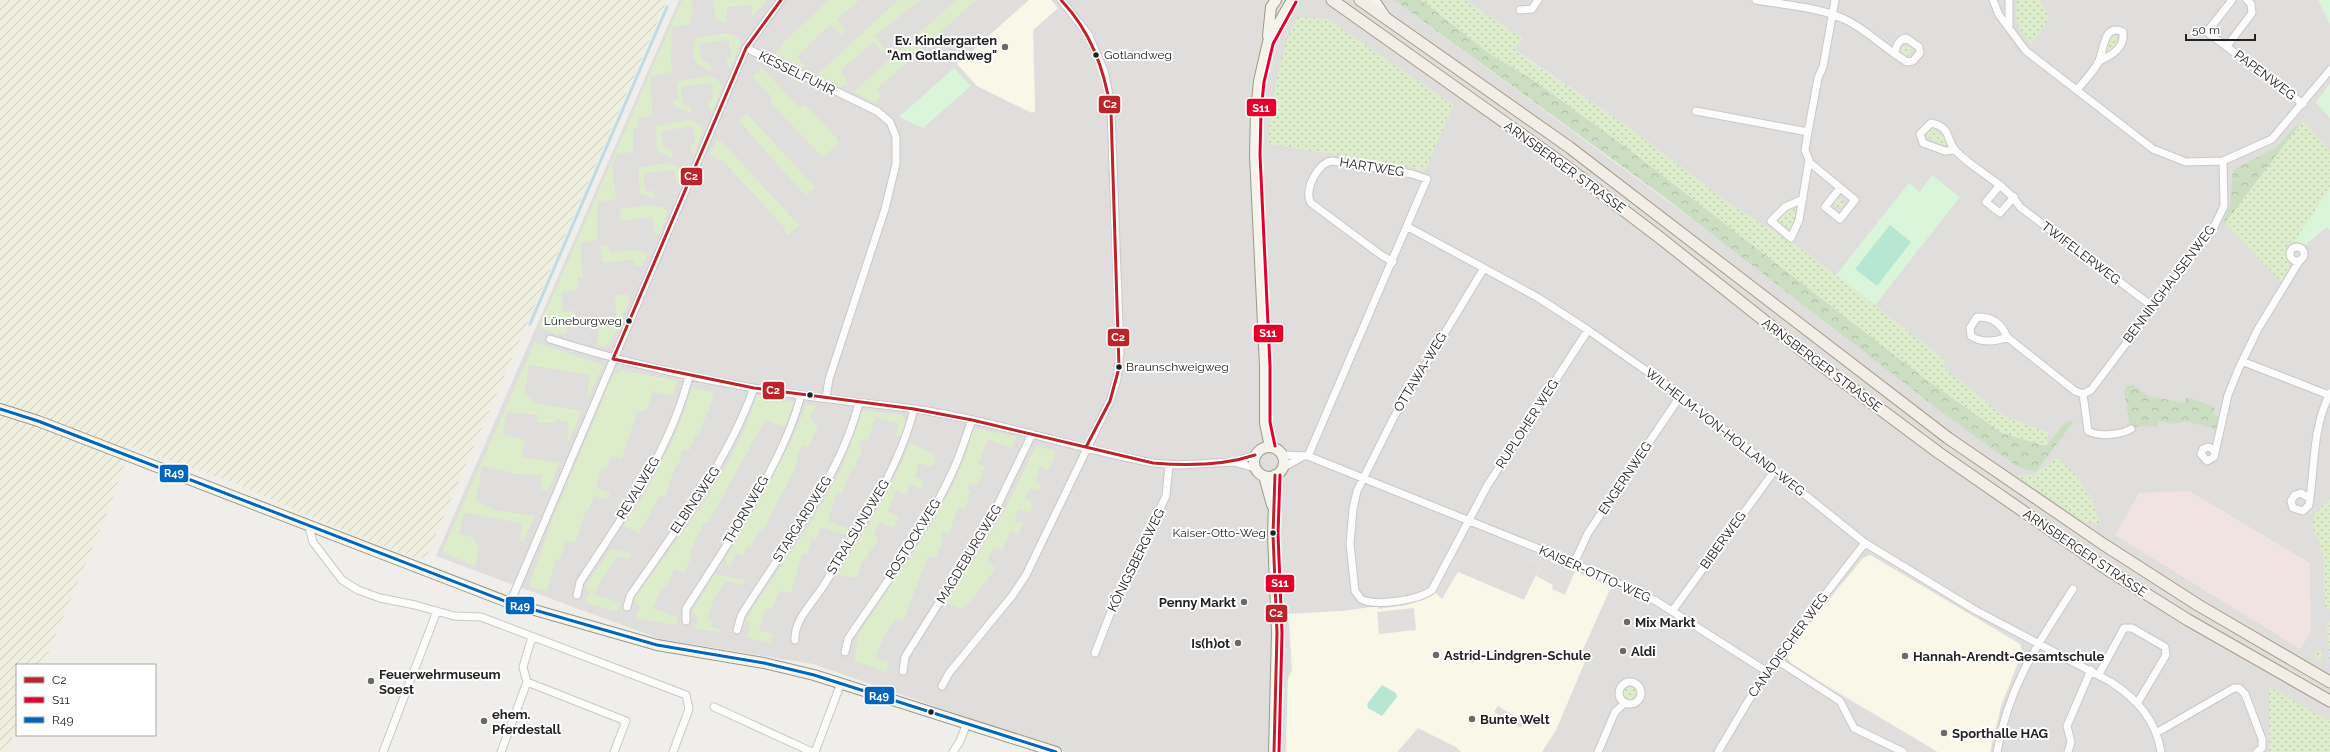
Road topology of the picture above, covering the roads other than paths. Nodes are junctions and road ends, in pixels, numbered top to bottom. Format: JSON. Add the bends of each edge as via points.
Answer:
{"nodes":[{"id":1,"x":781,"y":0,"type":"edge"},
{"id":2,"x":1061,"y":0,"type":"edge"},
{"id":3,"x":1073,"y":0,"type":"edge"},
{"id":4,"x":1292,"y":0,"type":"edge"},
{"id":5,"x":1332,"y":0,"type":"edge"},
{"id":6,"x":1360,"y":0,"type":"edge"},
{"id":7,"x":1374,"y":0,"type":"edge"},
{"id":8,"x":1538,"y":0,"type":"edge"},
{"id":9,"x":1756,"y":0,"type":"edge"},
{"id":10,"x":1835,"y":0,"type":"edge"},
{"id":11,"x":1993,"y":0,"type":"edge"},
{"id":12,"x":2009,"y":0,"type":"edge"},
{"id":13,"x":2232,"y":0,"type":"edge"},
{"id":14,"x":2246,"y":0,"type":"edge"},
{"id":15,"x":1272,"y":2,"type":"edge"},
{"id":16,"x":1067,"y":6,"type":"junction"},
{"id":17,"x":1520,"y":10,"type":"dead end"},
{"id":18,"x":1833,"y":15,"type":"junction"},
{"id":19,"x":1386,"y":18,"type":"junction"},
{"id":20,"x":2009,"y":28,"type":"junction"},
{"id":21,"x":1268,"y":42,"type":"junction"},
{"id":22,"x":2227,"y":46,"type":"junction"},
{"id":23,"x":746,"y":48,"type":"junction"},
{"id":24,"x":1895,"y":54,"type":"dead end"},
{"id":25,"x":2098,"y":62,"type":"junction"},
{"id":26,"x":2330,"y":70,"type":"edge"},
{"id":27,"x":2077,"y":90,"type":"junction"},
{"id":28,"x":2303,"y":104,"type":"junction"},
{"id":29,"x":1696,"y":111,"type":"dead end"},
{"id":30,"x":1808,"y":132,"type":"junction"},
{"id":31,"x":1955,"y":150,"type":"junction"},
{"id":32,"x":2223,"y":161,"type":"junction"},
{"id":33,"x":1809,"y":162,"type":"junction"},
{"id":34,"x":2000,"y":185,"type":"junction"},
{"id":35,"x":1840,"y":188,"type":"dead end"},
{"id":36,"x":2014,"y":197,"type":"junction"},
{"id":37,"x":1803,"y":199,"type":"junction"},
{"id":38,"x":1408,"y":227,"type":"junction"},
{"id":39,"x":2300,"y":260,"type":"dead end"},
{"id":40,"x":1393,"y":262,"type":"junction"},
{"id":41,"x":1484,"y":268,"type":"junction"},
{"id":42,"x":2152,"y":306,"type":"junction"},
{"id":43,"x":1588,"y":330,"type":"junction"},
{"id":44,"x":2007,"y":337,"type":"junction"},
{"id":45,"x":550,"y":339,"type":"dead end"},
{"id":46,"x":614,"y":358,"type":"junction"},
{"id":47,"x":2244,"y":362,"type":"junction"},
{"id":48,"x":689,"y":376,"type":"junction"},
{"id":49,"x":754,"y":388,"type":"junction"},
{"id":50,"x":2083,"y":394,"type":"junction"},
{"id":51,"x":2329,"y":394,"type":"edge"},
{"id":52,"x":801,"y":395,"type":"junction"},
{"id":53,"x":1681,"y":396,"type":"junction"},
{"id":54,"x":826,"y":398,"type":"junction"},
{"id":55,"x":859,"y":403,"type":"junction"},
{"id":56,"x":0,"y":409,"type":"edge"},
{"id":57,"x":914,"y":409,"type":"junction"},
{"id":58,"x":972,"y":420,"type":"junction"},
{"id":59,"x":2132,"y":429,"type":"dead end"},
{"id":60,"x":1032,"y":434,"type":"junction"},
{"id":61,"x":1086,"y":447,"type":"junction"},
{"id":62,"x":1262,"y":450,"type":"junction"},
{"id":63,"x":2215,"y":453,"type":"dead end"},
{"id":64,"x":1282,"y":455,"type":"junction"},
{"id":65,"x":1305,"y":457,"type":"junction"},
{"id":66,"x":1234,"y":462,"type":"junction"},
{"id":67,"x":1169,"y":465,"type":"junction"},
{"id":68,"x":1255,"y":468,"type":"junction"},
{"id":69,"x":1775,"y":470,"type":"junction"},
{"id":70,"x":1279,"y":472,"type":"junction"},
{"id":71,"x":1264,"y":476,"type":"junction"},
{"id":72,"x":1362,"y":478,"type":"junction"},
{"id":73,"x":2309,"y":498,"type":"dead end"},
{"id":74,"x":1273,"y":511,"type":"junction"},
{"id":75,"x":1470,"y":520,"type":"junction"},
{"id":76,"x":309,"y":527,"type":"junction"},
{"id":77,"x":1865,"y":543,"type":"junction"},
{"id":78,"x":1574,"y":563,"type":"junction"},
{"id":79,"x":2073,"y":589,"type":"dead end"},
{"id":80,"x":577,"y":595,"type":"dead end"},
{"id":81,"x":510,"y":603,"type":"junction"},
{"id":82,"x":627,"y":607,"type":"dead end"},
{"id":83,"x":1672,"y":610,"type":"junction"},
{"id":84,"x":437,"y":611,"type":"junction"},
{"id":85,"x":686,"y":621,"type":"dead end"},
{"id":86,"x":737,"y":630,"type":"dead end"},
{"id":87,"x":532,"y":637,"type":"junction"},
{"id":88,"x":795,"y":640,"type":"dead end"},
{"id":89,"x":2037,"y":644,"type":"junction"},
{"id":90,"x":845,"y":652,"type":"dead end"},
{"id":91,"x":1095,"y":653,"type":"dead end"},
{"id":92,"x":1775,"y":659,"type":"junction"},
{"id":93,"x":2091,"y":670,"type":"junction"},
{"id":94,"x":902,"y":671,"type":"dead end"},
{"id":95,"x":1766,"y":671,"type":"junction"},
{"id":96,"x":2099,"y":674,"type":"junction"},
{"id":97,"x":527,"y":682,"type":"junction"},
{"id":98,"x":2330,"y":682,"type":"edge"},
{"id":99,"x":841,"y":683,"type":"junction"},
{"id":100,"x":942,"y":686,"type":"dead end"},
{"id":101,"x":2330,"y":701,"type":"edge"},
{"id":102,"x":2138,"y":702,"type":"junction"},
{"id":103,"x":1625,"y":703,"type":"dead end"},
{"id":104,"x":714,"y":707,"type":"dead end"},
{"id":105,"x":967,"y":723,"type":"junction"},
{"id":106,"x":2156,"y":733,"type":"junction"},
{"id":107,"x":383,"y":752,"type":"edge"},
{"id":108,"x":501,"y":752,"type":"edge"},
{"id":109,"x":614,"y":752,"type":"edge"},
{"id":110,"x":673,"y":752,"type":"edge"},
{"id":111,"x":814,"y":752,"type":"edge"},
{"id":112,"x":952,"y":752,"type":"edge"},
{"id":113,"x":1056,"y":752,"type":"edge"},
{"id":114,"x":1274,"y":752,"type":"edge"},
{"id":115,"x":1598,"y":752,"type":"edge"},
{"id":116,"x":1718,"y":752,"type":"edge"},
{"id":117,"x":1903,"y":752,"type":"edge"},
{"id":118,"x":1997,"y":752,"type":"edge"},
{"id":119,"x":2068,"y":752,"type":"edge"},
{"id":120,"x":2160,"y":752,"type":"edge"},
{"id":121,"x":2257,"y":752,"type":"edge"}],
"edges":[{"from":1,"to":23,"type":"street"},
{"from":2,"to":16,"type":"street"},
{"from":3,"to":16,"type":"street"},
{"from":4,"to":21,"type":"main road"},
{"from":5,"to":101,"type":"main road","name":"ARNSBERGER STRASSE","via":[[1559,161],[1805,353],[1939,453],[2155,599]]},
{"from":6,"to":19,"type":"main road","name":"ARNSBERGER STRASSE"},
{"from":7,"to":19,"type":"main road"},
{"from":8,"to":17,"type":"street","via":[[1532,9]]},
{"from":9,"to":18,"type":"street"},
{"from":10,"to":18,"type":"street"},
{"from":11,"to":20,"type":"street","via":[[1999,15]]},
{"from":12,"to":20,"type":"street"},
{"from":13,"to":22,"type":"street","name":"PAPENWEG","via":[[2207,32]]},
{"from":14,"to":22,"type":"street","name":"PAPENWEG","via":[[2251,4],[2252,13]]},
{"from":15,"to":21,"type":"main road"},
{"from":16,"to":61,"type":"street","via":[[1088,34],[1097,54],[1104,71],[1111,110],[1119,368],[1110,401]]},
{"from":18,"to":24,"type":"street","via":[[1865,31]]},
{"from":18,"to":30,"type":"street"},
{"from":19,"to":98,"type":"main road","name":"ARNSBERGER STRASSE","via":[[1569,146],[1948,438],[2103,544],[2198,605]]},
{"from":20,"to":27,"type":"street","via":[[2026,51]]},
{"from":21,"to":62,"type":"main road","via":[[1258,87],[1255,155],[1265,366],[1265,423]]},
{"from":22,"to":28,"type":"street","name":"PAPENWEG"},
{"from":23,"to":46,"type":"street"},
{"from":23,"to":54,"type":"street","name":"KESSELFUHR","via":[[877,112],[890,122],[896,137],[896,164],[885,209],[829,379]]},
{"from":25,"to":25,"type":"street","via":[[2120,47],[2124,38],[2123,32],[2109,32],[2102,45]]},
{"from":25,"to":27,"type":"street"},
{"from":26,"to":28,"type":"street"},
{"from":27,"to":32,"type":"street","via":[[2153,149],[2186,162]]},
{"from":28,"to":32,"type":"street","via":[[2272,139]]},
{"from":29,"to":30,"type":"street"},
{"from":30,"to":33,"type":"street","via":[[1805,150]]},
{"from":31,"to":31,"type":"street","name":"TWIFELERWEG","via":[[1945,151],[1923,143],[1920,134],[1931,123],[1937,124],[1945,131]]},
{"from":31,"to":34,"type":"street","name":"TWIFELERWEG"},
{"from":32,"to":42,"type":"street","name":"BENNINGHAUSENWEG","via":[[2224,206],[2214,227]]},
{"from":33,"to":35,"type":"street"},
{"from":33,"to":37,"type":"street"},
{"from":34,"to":36,"type":"street","name":"TWIFELERWEG"},
{"from":34,"to":36,"type":"street","via":[[1986,202],[2000,213]]},
{"from":36,"to":42,"type":"street","name":"TWIFELERWEG","via":[[2020,207],[2046,228]]},
{"from":37,"to":37,"type":"street","via":[[1785,207],[1770,221],[1791,238],[1799,220]]},
{"from":38,"to":40,"type":"street","name":"HARTWEG"},
{"from":38,"to":40,"type":"street","name":"HARTWEG","via":[[1427,179],[1412,174],[1332,161],[1321,166],[1309,193],[1312,203],[1381,256]]},
{"from":38,"to":41,"type":"street","name":"WILHELM-VON-HOLLAND-WEG"},
{"from":39,"to":47,"type":"street","via":[[2258,329]]},
{"from":40,"to":65,"type":"street","name":"HARTWEG"},
{"from":41,"to":43,"type":"street","name":"WILHELM-VON-HOLLAND-WEG"},
{"from":41,"to":72,"type":"street","name":"OTTAWA-WEG","via":[[1394,416]]},
{"from":42,"to":50,"type":"street","name":"BENNINGHAUSENWEG","via":[[2091,390]]},
{"from":43,"to":53,"type":"street","name":"WILHELM-VON-HOLLAND-WEG"},
{"from":43,"to":75,"type":"street","name":"RUPLOHER WEG","via":[[1506,454]]},
{"from":44,"to":44,"type":"street","via":[[2001,340],[1979,341],[1971,336],[1970,328],[1977,317],[1989,317],[2002,326]]},
{"from":44,"to":50,"type":"street"},
{"from":45,"to":46,"type":"street"},
{"from":46,"to":48,"type":"street"},
{"from":46,"to":81,"type":"street"},
{"from":47,"to":51,"type":"street"},
{"from":47,"to":63,"type":"street","via":[[2228,395]]},
{"from":48,"to":49,"type":"street"},
{"from":48,"to":80,"type":"street","name":"REVALWEG","via":[[668,436],[633,499],[580,582]]},
{"from":49,"to":52,"type":"street"},
{"from":49,"to":82,"type":"street","name":"ELBINGWEG","via":[[738,428],[718,466],[630,596]]},
{"from":50,"to":59,"type":"street","via":[[2088,431],[2095,435],[2125,433]]},
{"from":51,"to":73,"type":"street","via":[[2318,424]]},
{"from":52,"to":54,"type":"street"},
{"from":52,"to":85,"type":"street","name":"THORNWEG","via":[[795,416],[773,464],[686,608]]},
{"from":53,"to":69,"type":"street","name":"WILHELM-VON-HOLLAND-WEG"},
{"from":53,"to":78,"type":"street","name":"ENGERNWEG","via":[[1588,533]]},
{"from":54,"to":55,"type":"street"},
{"from":55,"to":57,"type":"street"},
{"from":55,"to":86,"type":"street","name":"STARGARDWEG","via":[[853,424],[831,475],[741,616]]},
{"from":56,"to":76,"type":"main road","via":[[38,421]]},
{"from":57,"to":58,"type":"street"},
{"from":57,"to":88,"type":"street","name":"STRALSUNDWEG","via":[[893,467],[824,584],[796,626]]},
{"from":58,"to":60,"type":"street"},
{"from":58,"to":90,"type":"street","name":"ROSTOCKWEG","via":[[959,458],[943,492],[848,639]]},
{"from":60,"to":61,"type":"street"},
{"from":60,"to":94,"type":"street","name":"MAGDEBURGWEG","via":[[997,508],[905,657]]},
{"from":61,"to":67,"type":"street","via":[[1140,461]]},
{"from":61,"to":100,"type":"street","via":[[1023,580],[949,673]]},
{"from":62,"to":64,"type":"main road","via":[[1275,448]]},
{"from":62,"to":66,"type":"street"},
{"from":62,"to":68,"type":"main road"},
{"from":64,"to":65,"type":"street","name":"KAISER-OTTO-WEG"},
{"from":64,"to":70,"type":"main road"},
{"from":65,"to":70,"type":"street"},
{"from":65,"to":72,"type":"street","name":"KAISER-OTTO-WEG"},
{"from":66,"to":67,"type":"street"},
{"from":66,"to":68,"type":"street"},
{"from":67,"to":91,"type":"street","name":"KÖNIGSBERGWEG","via":[[1166,496],[1112,609]]},
{"from":68,"to":71,"type":"main road"},
{"from":69,"to":77,"type":"street","name":"WILHELM-VON-HOLLAND-WEG"},
{"from":69,"to":83,"type":"street","name":"BIBERWEG"},
{"from":70,"to":71,"type":"main road"},
{"from":70,"to":74,"type":"main road"},
{"from":71,"to":74,"type":"main road"},
{"from":72,"to":75,"type":"street","name":"KAISER-OTTO-WEG"},
{"from":72,"to":75,"type":"street","name":"OTTAWA-WEG","via":[[1354,503],[1350,544],[1355,591],[1367,602],[1408,599],[1432,590]]},
{"from":74,"to":114,"type":"main road","via":[[1276,633]]},
{"from":75,"to":78,"type":"street","name":"KAISER-OTTO-WEG"},
{"from":76,"to":81,"type":"main road"},
{"from":76,"to":84,"type":"street","via":[[313,542],[342,580],[380,598]]},
{"from":77,"to":89,"type":"street","name":"WILHELM-VON-HOLLAND-WEG"},
{"from":77,"to":92,"type":"street","name":"CANADISCHER WEG"},
{"from":78,"to":83,"type":"street","name":"KAISER-OTTO-WEG"},
{"from":79,"to":89,"type":"street"},
{"from":81,"to":99,"type":"main road","via":[[658,645],[764,663]]},
{"from":83,"to":95,"type":"street","name":"KAISER-OTTO-WEG"},
{"from":84,"to":87,"type":"street","via":[[454,616],[481,617]]},
{"from":84,"to":107,"type":"street"},
{"from":87,"to":97,"type":"street","via":[[523,666]]},
{"from":87,"to":110,"type":"street","via":[[686,695],[689,709]]},
{"from":89,"to":93,"type":"street","name":"WILHELM-VON-HOLLAND-WEG"},
{"from":89,"to":118,"type":"street","via":[[2012,695]]},
{"from":92,"to":95,"type":"street","name":"CANADISCHER WEG"},
{"from":92,"to":117,"type":"street","via":[[1840,701],[1854,728]]},
{"from":93,"to":96,"type":"street","name":"WILHELM-VON-HOLLAND-WEG"},
{"from":93,"to":119,"type":"street","via":[[2067,726],[2071,742]]},
{"from":95,"to":116,"type":"street","name":"CANADISCHER WEG"},
{"from":96,"to":102,"type":"street","name":"WILHELM-VON-HOLLAND-WEG"},
{"from":96,"to":102,"type":"street","via":[[2124,628],[2132,628],[2165,647],[2166,655]]},
{"from":97,"to":108,"type":"street"},
{"from":97,"to":109,"type":"street","via":[[626,720]]},
{"from":99,"to":105,"type":"main road"},
{"from":99,"to":111,"type":"street"},
{"from":102,"to":106,"type":"street","name":"WILHELM-VON-HOLLAND-WEG","via":[[2151,720]]},
{"from":103,"to":115,"type":"street","via":[[1616,712]]},
{"from":104,"to":111,"type":"street"},
{"from":105,"to":112,"type":"street","via":[[960,741]]},
{"from":105,"to":113,"type":"main road"},
{"from":106,"to":120,"type":"street","name":"WILHELM-VON-HOLLAND-WEG"},
{"from":106,"to":121,"type":"street","via":[[2234,688],[2239,688],[2245,694],[2262,739],[2262,748]]}]}
